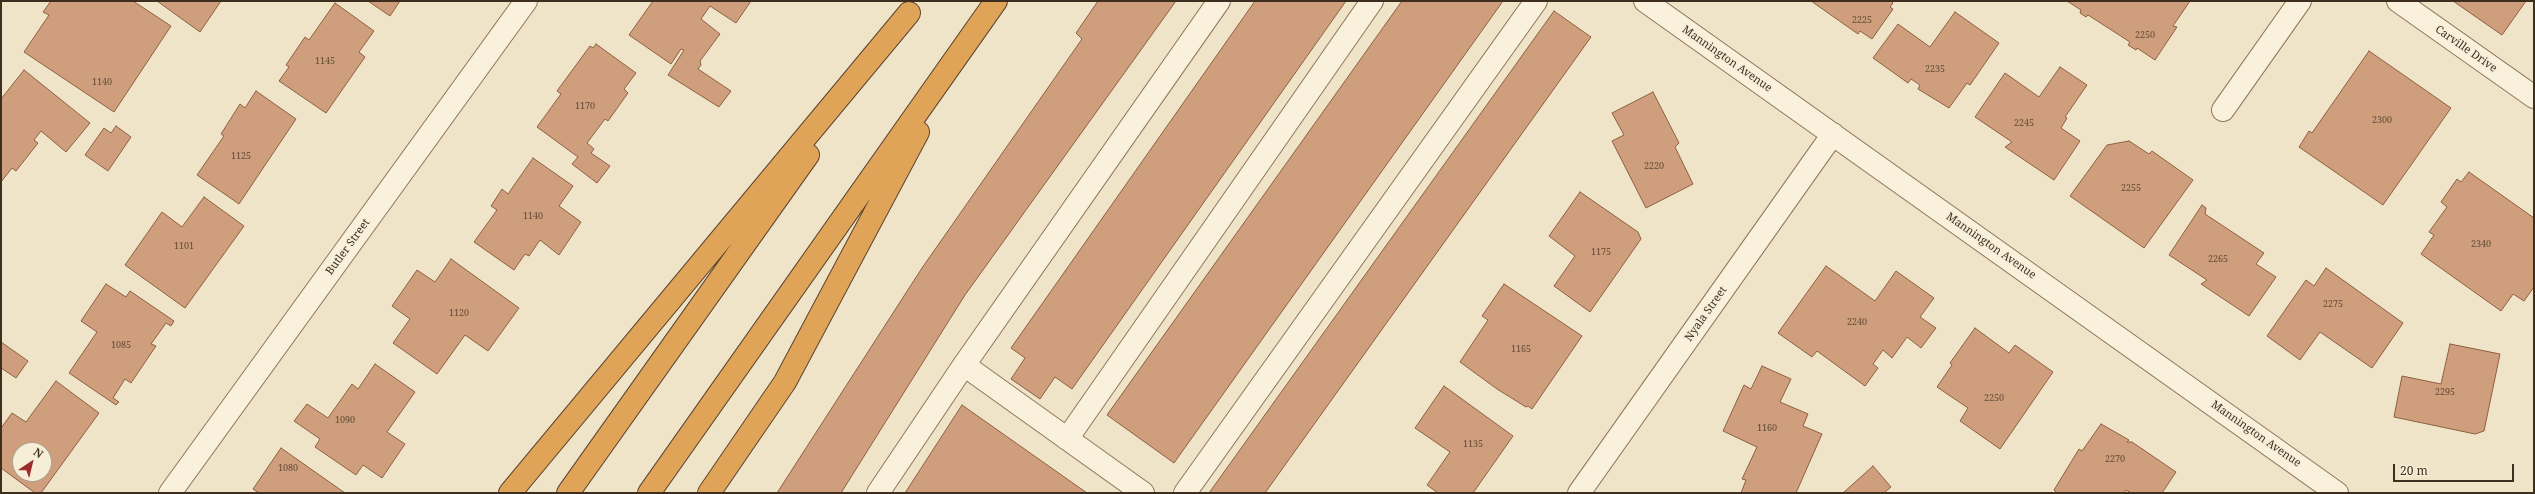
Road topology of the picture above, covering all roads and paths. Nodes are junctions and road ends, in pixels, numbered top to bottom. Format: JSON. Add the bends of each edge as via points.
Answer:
{"nodes":[{"id":1,"x":526,"y":1,"type":"edge"},
{"id":2,"x":996,"y":1,"type":"edge"},
{"id":3,"x":1219,"y":1,"type":"edge"},
{"id":4,"x":1372,"y":1,"type":"edge"},
{"id":5,"x":1536,"y":1,"type":"edge"},
{"id":6,"x":1645,"y":1,"type":"edge"},
{"id":7,"x":2300,"y":1,"type":"edge"},
{"id":8,"x":2398,"y":1,"type":"edge"},
{"id":9,"x":913,"y":7,"type":"edge"},
{"id":10,"x":963,"y":48,"type":"junction"},
{"id":11,"x":2534,"y":96,"type":"edge"},
{"id":12,"x":2223,"y":110,"type":"dead end"},
{"id":13,"x":1833,"y":134,"type":"junction"},
{"id":14,"x":964,"y":365,"type":"junction"},
{"id":15,"x":1067,"y":439,"type":"junction"},
{"id":16,"x":170,"y":493,"type":"edge"},
{"id":17,"x":510,"y":493,"type":"edge"},
{"id":18,"x":568,"y":493,"type":"edge"},
{"id":19,"x":649,"y":493,"type":"edge"},
{"id":20,"x":709,"y":493,"type":"edge"},
{"id":21,"x":878,"y":493,"type":"edge"},
{"id":22,"x":1143,"y":493,"type":"edge"},
{"id":23,"x":1185,"y":493,"type":"edge"},
{"id":24,"x":1579,"y":493,"type":"edge"},
{"id":25,"x":2337,"y":493,"type":"edge"}],
"edges":[{"from":1,"to":16,"type":"street","name":"Butler Street"},
{"from":2,"to":10,"type":"highway"},
{"from":3,"to":14,"type":"street"},
{"from":4,"to":15,"type":"street"},
{"from":5,"to":23,"type":"street"},
{"from":6,"to":13,"type":"street","name":"Mannington Avenue"},
{"from":7,"to":12,"type":"street"},
{"from":8,"to":11,"type":"street","name":"Carville Drive"},
{"from":9,"to":17,"type":"highway"},
{"from":9,"to":18,"type":"highway"},
{"from":10,"to":19,"type":"highway"},
{"from":10,"to":20,"type":"highway","via":[[785,382]]},
{"from":13,"to":24,"type":"street","name":"Nyala Street"},
{"from":13,"to":25,"type":"street","name":"Mannington Avenue"},
{"from":14,"to":15,"type":"street"},
{"from":14,"to":21,"type":"street"},
{"from":15,"to":22,"type":"street"}]}
